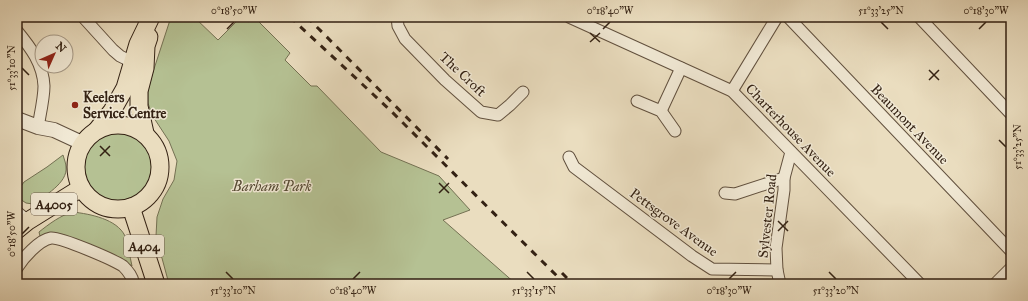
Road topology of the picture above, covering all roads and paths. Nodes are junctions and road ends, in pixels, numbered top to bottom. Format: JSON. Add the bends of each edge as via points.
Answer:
{"nodes":[{"id":1,"x":83,"y":17,"type":"edge"},
{"id":2,"x":150,"y":17,"type":"edge"},
{"id":3,"x":155,"y":17,"type":"edge"},
{"id":4,"x":397,"y":17,"type":"edge"},
{"id":5,"x":569,"y":17,"type":"edge"},
{"id":6,"x":777,"y":17,"type":"edge"},
{"id":7,"x":788,"y":17,"type":"edge"},
{"id":8,"x":919,"y":17,"type":"edge"},
{"id":9,"x":17,"y":32,"type":"edge"},
{"id":10,"x":132,"y":62,"type":"junction"},
{"id":11,"x":681,"y":68,"type":"junction"},
{"id":12,"x":732,"y":91,"type":"junction"},
{"id":13,"x":523,"y":92,"type":"dead end"},
{"id":14,"x":637,"y":101,"type":"dead end"},
{"id":15,"x":661,"y":111,"type":"junction"},
{"id":16,"x":1011,"y":114,"type":"edge"},
{"id":17,"x":17,"y":119,"type":"edge"},
{"id":18,"x":38,"y":126,"type":"junction"},
{"id":19,"x":97,"y":130,"type":"junction"},
{"id":20,"x":675,"y":131,"type":"dead end"},
{"id":21,"x":145,"y":133,"type":"junction"},
{"id":22,"x":82,"y":143,"type":"junction"},
{"id":23,"x":791,"y":152,"type":"junction"},
{"id":24,"x":569,"y":157,"type":"dead end"},
{"id":25,"x":784,"y":178,"type":"junction"},
{"id":26,"x":81,"y":188,"type":"junction"},
{"id":27,"x":725,"y":192,"type":"dead end"},
{"id":28,"x":132,"y":207,"type":"junction"},
{"id":29,"x":21,"y":221,"type":"edge"},
{"id":30,"x":1011,"y":251,"type":"edge"},
{"id":31,"x":17,"y":268,"type":"edge"},
{"id":32,"x":1011,"y":268,"type":"edge"},
{"id":33,"x":777,"y":270,"type":"junction"},
{"id":34,"x":134,"y":284,"type":"edge"},
{"id":35,"x":156,"y":284,"type":"edge"},
{"id":36,"x":780,"y":284,"type":"edge"},
{"id":37,"x":920,"y":284,"type":"edge"},
{"id":38,"x":995,"y":284,"type":"edge"}],
"edges":[{"from":1,"to":10,"type":"street","via":[[113,50]]},
{"from":2,"to":10,"type":"main road"},
{"from":3,"to":21,"type":"main road","via":[[146,46],[145,68],[139,91],[139,106]]},
{"from":4,"to":13,"type":"street","name":"The Croft","via":[[398,26],[405,39],[480,112],[498,115]]},
{"from":5,"to":11,"type":"street","name":"Charterhouse Avenue"},
{"from":6,"to":12,"type":"street"},
{"from":7,"to":30,"type":"street","name":"Beaumont Avenue"},
{"from":8,"to":16,"type":"street"},
{"from":9,"to":18,"type":"street","via":[[29,45],[41,67],[44,87]]},
{"from":10,"to":19,"type":"main road","via":[[125,88]]},
{"from":11,"to":12,"type":"street","name":"Charterhouse Avenue"},
{"from":11,"to":15,"type":"street"},
{"from":12,"to":23,"type":"street","name":"Charterhouse Avenue"},
{"from":14,"to":15,"type":"street"},
{"from":15,"to":20,"type":"street"},
{"from":17,"to":18,"type":"street"},
{"from":18,"to":22,"type":"street","via":[[54,130]]},
{"from":19,"to":21,"type":"main road","via":[[113,125],[128,125]]},
{"from":19,"to":22,"type":"main road"},
{"from":21,"to":28,"type":"main road","via":[[159,154],[161,167],[156,187],[151,194]]},
{"from":22,"to":26,"type":"main road","via":[[77,156],[76,171]]},
{"from":23,"to":25,"type":"street","name":"Sylvester Road"},
{"from":23,"to":37,"type":"street","name":"Charterhouse Avenue"},
{"from":24,"to":33,"type":"street","name":"Pettsgrove Avenue","via":[[574,167],[692,256],[712,268]]},
{"from":25,"to":27,"type":"street","via":[[735,194]]},
{"from":25,"to":33,"type":"street","name":"Sylvester Road","via":[[776,248]]},
{"from":26,"to":28,"type":"main road","via":[[99,204],[118,209]]},
{"from":26,"to":29,"type":"main road","number":"A4005"},
{"from":28,"to":35,"type":"main road","number":"A404"},
{"from":31,"to":34,"type":"street","via":[[41,242],[51,238],[60,239],[121,265],[131,274]]},
{"from":32,"to":38,"type":"street"},
{"from":33,"to":36,"type":"street","name":"Sylvester Road"}]}
